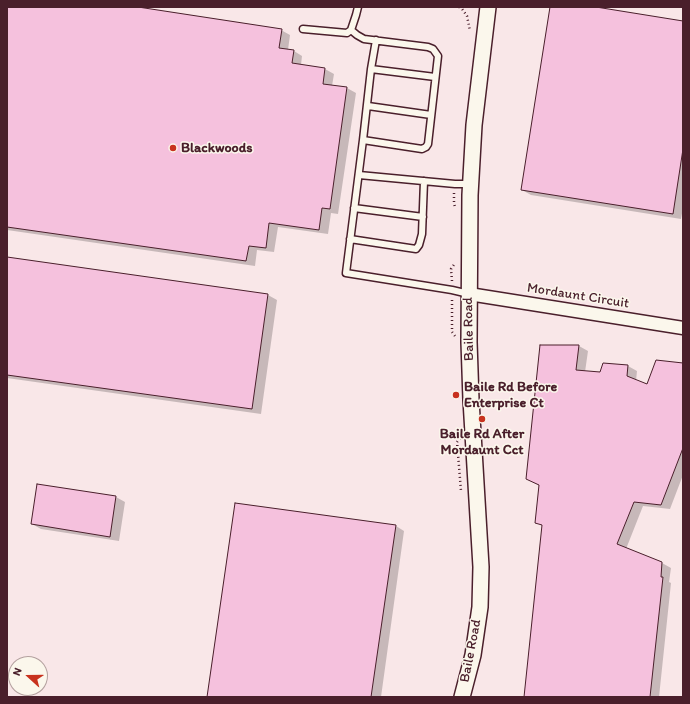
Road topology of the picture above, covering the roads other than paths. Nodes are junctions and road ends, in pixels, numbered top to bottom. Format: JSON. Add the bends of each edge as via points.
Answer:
{"nodes":[{"id":1,"x":358,"y":7,"type":"edge"},
{"id":2,"x":488,"y":7,"type":"edge"},
{"id":3,"x":303,"y":29,"type":"dead end"},
{"id":4,"x":351,"y":30,"type":"junction"},
{"id":5,"x":376,"y":40,"type":"junction"},
{"id":6,"x":371,"y":69,"type":"junction"},
{"id":7,"x":435,"y":77,"type":"junction"},
{"id":8,"x":368,"y":106,"type":"junction"},
{"id":9,"x":431,"y":115,"type":"junction"},
{"id":10,"x":363,"y":140,"type":"junction"},
{"id":11,"x":359,"y":175,"type":"junction"},
{"id":12,"x":424,"y":181,"type":"junction"},
{"id":13,"x":470,"y":184,"type":"junction"},
{"id":14,"x":354,"y":208,"type":"junction"},
{"id":15,"x":423,"y":217,"type":"junction"},
{"id":16,"x":350,"y":239,"type":"junction"},
{"id":17,"x":469,"y":294,"type":"junction"},
{"id":18,"x":683,"y":328,"type":"edge"},
{"id":19,"x":462,"y":697,"type":"edge"}],
"edges":[{"from":1,"to":4,"type":"lane"},
{"from":2,"to":13,"type":"street","name":"Baile Road"},
{"from":3,"to":4,"type":"lane","via":[[341,33]]},
{"from":4,"to":5,"type":"lane","via":[[364,38]]},
{"from":5,"to":6,"type":"lane"},
{"from":5,"to":7,"type":"lane","via":[[433,50],[438,56]]},
{"from":6,"to":7,"type":"lane"},
{"from":6,"to":8,"type":"lane"},
{"from":7,"to":9,"type":"lane"},
{"from":8,"to":9,"type":"lane"},
{"from":8,"to":10,"type":"lane"},
{"from":9,"to":10,"type":"lane","via":[[428,144],[422,149]]},
{"from":10,"to":11,"type":"lane"},
{"from":11,"to":12,"type":"lane"},
{"from":11,"to":14,"type":"lane"},
{"from":12,"to":13,"type":"lane"},
{"from":12,"to":15,"type":"lane"},
{"from":13,"to":17,"type":"street","name":"Baile Road"},
{"from":14,"to":15,"type":"lane"},
{"from":14,"to":16,"type":"lane"},
{"from":15,"to":16,"type":"lane","via":[[422,234],[416,249]]},
{"from":16,"to":17,"type":"lane","via":[[346,273]]},
{"from":17,"to":18,"type":"street","name":"Mordaunt Circuit"},
{"from":17,"to":19,"type":"street","name":"Baile Road","via":[[471,400],[481,567],[480,607],[473,655]]}]}
